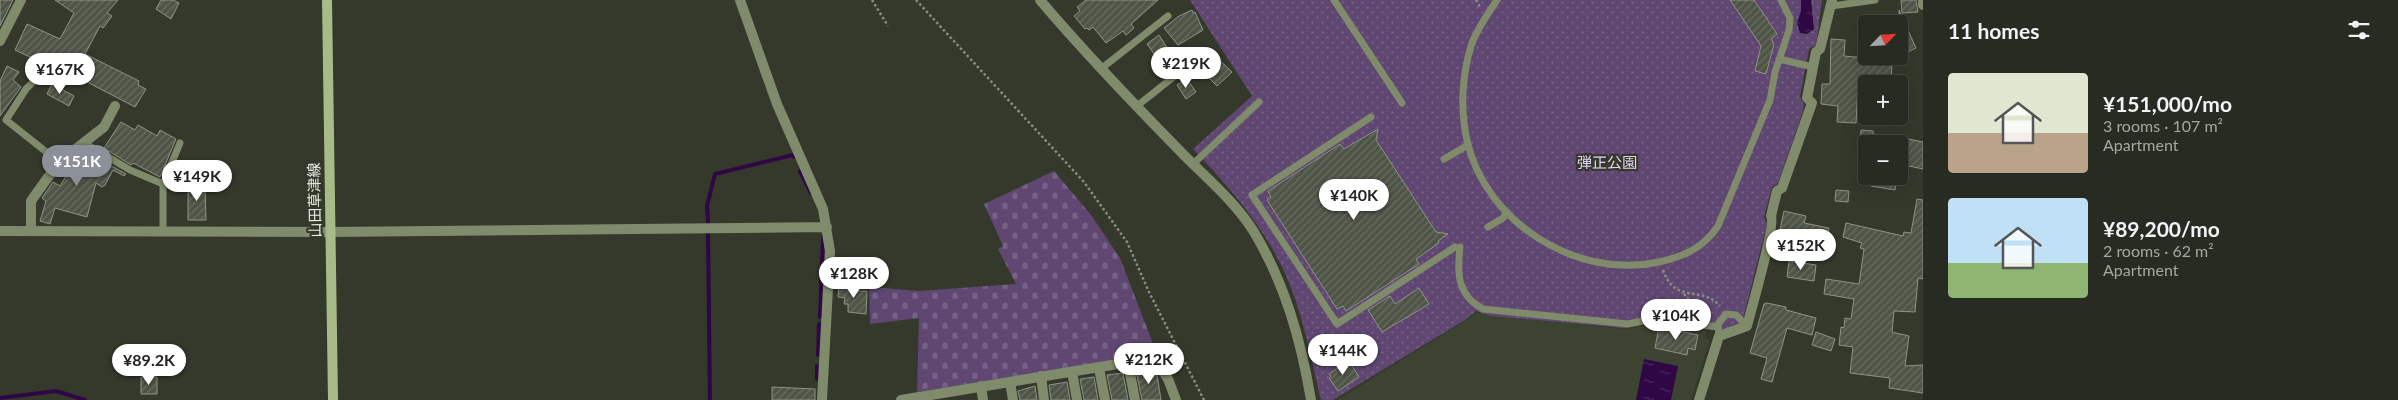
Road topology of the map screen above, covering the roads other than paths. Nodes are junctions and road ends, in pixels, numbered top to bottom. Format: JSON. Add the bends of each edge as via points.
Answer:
{"nodes":[{"id":1,"x":21,"y":0,"type":"edge"},
{"id":2,"x":327,"y":0,"type":"edge"},
{"id":3,"x":740,"y":0,"type":"edge"},
{"id":4,"x":1040,"y":0,"type":"edge"},
{"id":5,"x":1334,"y":0,"type":"edge"},
{"id":6,"x":1498,"y":0,"type":"edge"},
{"id":7,"x":1781,"y":0,"type":"edge"},
{"id":8,"x":1875,"y":0,"type":"edge"},
{"id":9,"x":1922,"y":0,"type":"edge"},
{"id":10,"x":1831,"y":3,"type":"edge"},
{"id":11,"x":1923,"y":5,"type":"edge"},
{"id":12,"x":1168,"y":16,"type":"dead end"},
{"id":13,"x":0,"y":41,"type":"edge"},
{"id":14,"x":1779,"y":59,"type":"junction"},
{"id":15,"x":1196,"y":60,"type":"dead end"},
{"id":16,"x":1813,"y":67,"type":"junction"},
{"id":17,"x":1102,"y":68,"type":"junction"},
{"id":18,"x":40,"y":75,"type":"dead end"},
{"id":19,"x":1259,"y":102,"type":"dead end"},
{"id":20,"x":1402,"y":103,"type":"dead end"},
{"id":21,"x":115,"y":106,"type":"dead end"},
{"id":22,"x":1136,"y":106,"type":"junction"},
{"id":23,"x":1371,"y":117,"type":"dead end"},
{"id":24,"x":83,"y":142,"type":"junction"},
{"id":25,"x":180,"y":143,"type":"dead end"},
{"id":26,"x":1468,"y":145,"type":"junction"},
{"id":27,"x":1444,"y":159,"type":"dead end"},
{"id":28,"x":59,"y":162,"type":"junction"},
{"id":29,"x":1193,"y":164,"type":"junction"},
{"id":30,"x":163,"y":184,"type":"junction"},
{"id":31,"x":1507,"y":212,"type":"junction"},
{"id":32,"x":827,"y":227,"type":"junction"},
{"id":33,"x":1488,"y":227,"type":"dead end"},
{"id":34,"x":30,"y":230,"type":"junction"},
{"id":35,"x":0,"y":231,"type":"edge"},
{"id":36,"x":163,"y":232,"type":"junction"},
{"id":37,"x":330,"y":232,"type":"junction"},
{"id":38,"x":1747,"y":326,"type":"junction"},
{"id":39,"x":1718,"y":331,"type":"junction"},
{"id":40,"x":1128,"y":363,"type":"junction"},
{"id":41,"x":1099,"y":368,"type":"junction"},
{"id":42,"x":1072,"y":372,"type":"junction"},
{"id":43,"x":1041,"y":376,"type":"junction"},
{"id":44,"x":1010,"y":382,"type":"junction"},
{"id":45,"x":981,"y":386,"type":"junction"},
{"id":46,"x":950,"y":396,"type":"edge"},
{"id":47,"x":914,"y":399,"type":"edge"},
{"id":48,"x":333,"y":400,"type":"edge"},
{"id":49,"x":822,"y":400,"type":"edge"},
{"id":50,"x":901,"y":400,"type":"edge"},
{"id":51,"x":983,"y":400,"type":"edge"},
{"id":52,"x":1013,"y":400,"type":"edge"},
{"id":53,"x":1044,"y":400,"type":"edge"},
{"id":54,"x":1077,"y":400,"type":"edge"},
{"id":55,"x":1105,"y":400,"type":"edge"},
{"id":56,"x":1135,"y":400,"type":"edge"},
{"id":57,"x":1176,"y":400,"type":"edge"},
{"id":58,"x":1311,"y":400,"type":"edge"},
{"id":59,"x":1699,"y":400,"type":"edge"}],
"edges":[{"from":1,"to":13,"type":"street"},
{"from":2,"to":37,"type":"main road","name":"山田草津線"},
{"from":3,"to":32,"type":"street","via":[[777,104],[823,209]]},
{"from":4,"to":17,"type":"street"},
{"from":5,"to":20,"type":"lane"},
{"from":6,"to":26,"type":"lane","via":[[1472,44],[1467,65],[1463,116]]},
{"from":7,"to":14,"type":"lane","via":[[1790,18]]},
{"from":8,"to":10,"type":"lane"},
{"from":9,"to":11,"type":"street"},
{"from":10,"to":16,"type":"street"},
{"from":12,"to":17,"type":"lane"},
{"from":14,"to":16,"type":"lane"},
{"from":14,"to":31,"type":"lane","via":[[1770,100],[1718,226],[1697,250],[1661,262],[1619,266],[1594,262],[1543,242]]},
{"from":15,"to":22,"type":"lane"},
{"from":16,"to":38,"type":"street","via":[[1807,98],[1812,103],[1782,188],[1777,191],[1770,236]]},
{"from":17,"to":22,"type":"street"},
{"from":18,"to":28,"type":"lane","via":[[26,89],[6,120]]},
{"from":19,"to":29,"type":"lane"},
{"from":21,"to":24,"type":"street","via":[[104,127]]},
{"from":22,"to":29,"type":"street"},
{"from":23,"to":39,"type":"lane","via":[[1252,195],[1337,324],[1458,247],[1461,286],[1483,309],[1628,324],[1656,318],[1709,326]]},
{"from":24,"to":28,"type":"street"},
{"from":24,"to":30,"type":"lane","via":[[130,170]]},
{"from":25,"to":30,"type":"lane"},
{"from":26,"to":27,"type":"lane"},
{"from":26,"to":31,"type":"lane","via":[[1485,184]]},
{"from":28,"to":34,"type":"street","via":[[30,201]]},
{"from":29,"to":58,"type":"street","via":[[1229,200],[1268,257],[1296,327]]},
{"from":30,"to":36,"type":"lane"},
{"from":31,"to":33,"type":"lane"},
{"from":32,"to":37,"type":"street"},
{"from":32,"to":49,"type":"street","via":[[830,251]]},
{"from":34,"to":35,"type":"street"},
{"from":34,"to":36,"type":"street"},
{"from":36,"to":37,"type":"street"},
{"from":37,"to":48,"type":"main road","name":"山田草津線"},
{"from":38,"to":39,"type":"street"},
{"from":38,"to":39,"type":"lane","via":[[1736,315],[1726,314],[1721,318]]},
{"from":39,"to":59,"type":"street"},
{"from":40,"to":41,"type":"street"},
{"from":40,"to":56,"type":"street"},
{"from":40,"to":57,"type":"street","via":[[1154,358],[1168,379]]},
{"from":41,"to":42,"type":"street"},
{"from":41,"to":55,"type":"street"},
{"from":42,"to":43,"type":"street"},
{"from":42,"to":54,"type":"street"},
{"from":43,"to":44,"type":"street"},
{"from":43,"to":53,"type":"street"},
{"from":44,"to":45,"type":"street"},
{"from":44,"to":52,"type":"street"},
{"from":45,"to":46,"type":"street"},
{"from":45,"to":51,"type":"street"},
{"from":46,"to":47,"type":"street"},
{"from":47,"to":50,"type":"street"}]}
